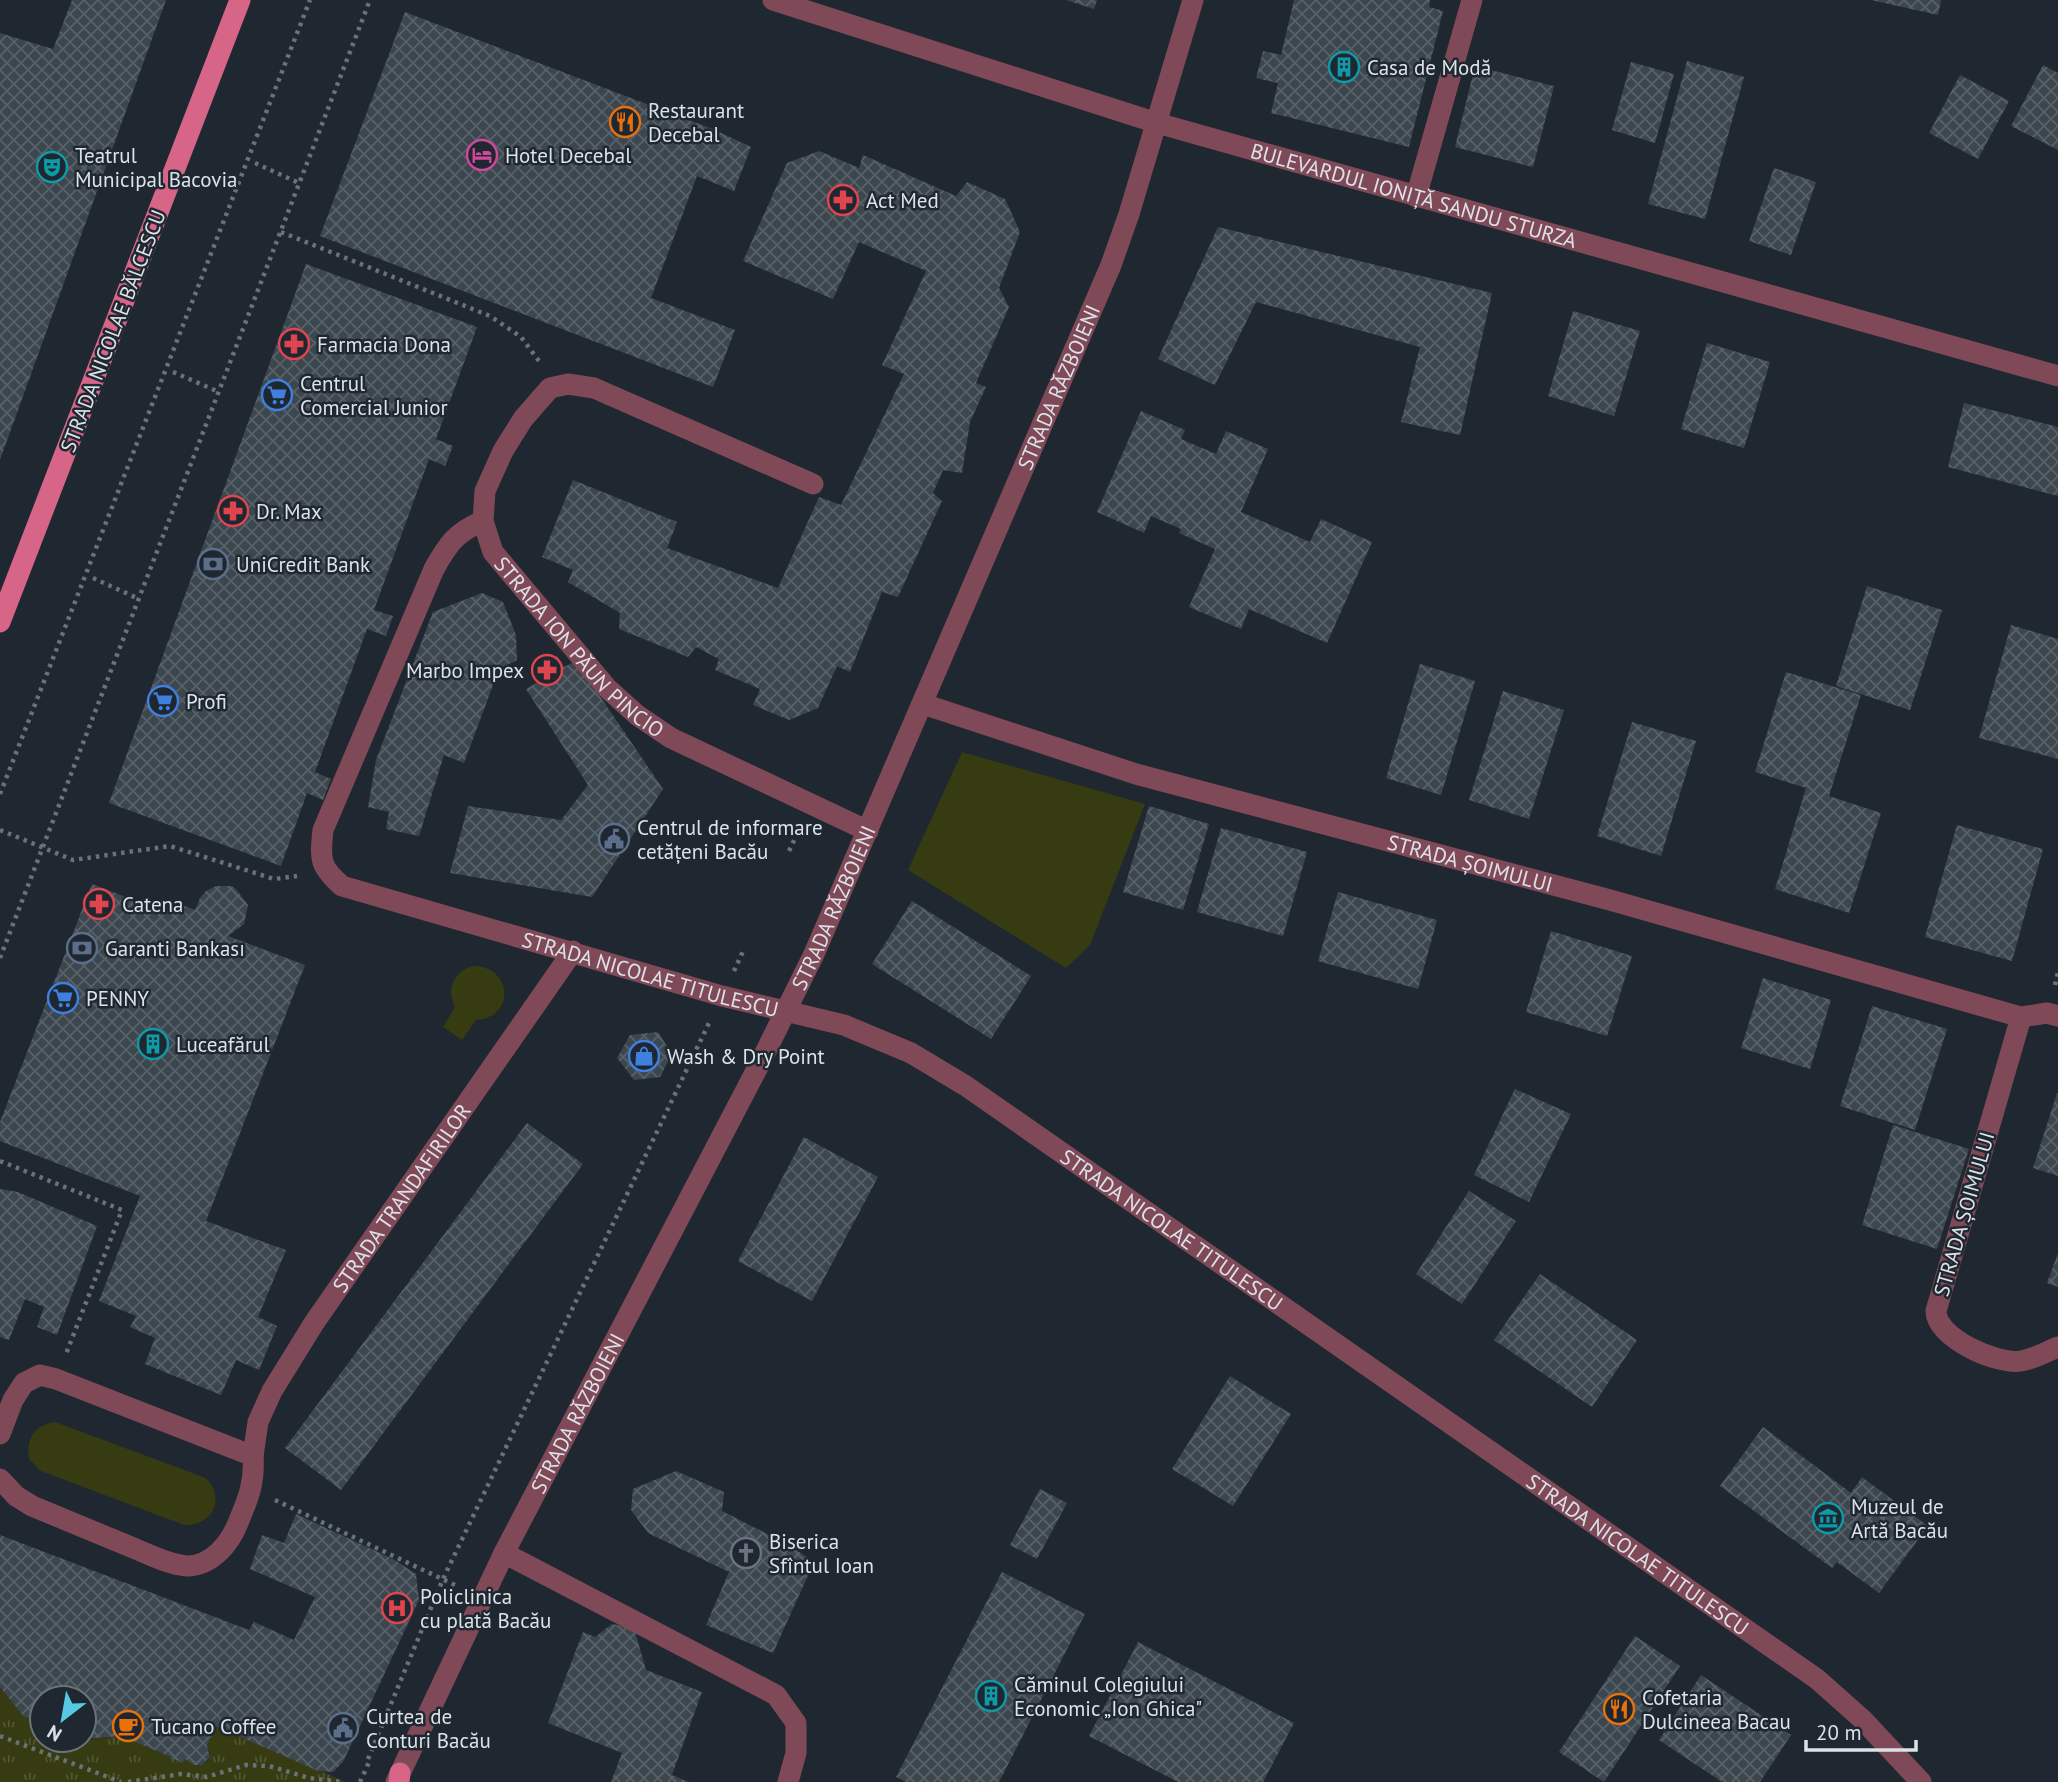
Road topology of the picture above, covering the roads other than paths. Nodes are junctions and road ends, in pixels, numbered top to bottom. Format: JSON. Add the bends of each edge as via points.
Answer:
{"nodes":[{"id":1,"x":240,"y":0,"type":"edge"},
{"id":2,"x":1193,"y":0,"type":"edge"},
{"id":3,"x":1472,"y":0,"type":"edge"},
{"id":4,"x":779,"y":1,"type":"edge"},
{"id":5,"x":1157,"y":123,"type":"junction"},
{"id":6,"x":1416,"y":197,"type":"junction"},
{"id":7,"x":2058,"y":376,"type":"edge"},
{"id":8,"x":813,"y":484,"type":"dead end"},
{"id":9,"x":484,"y":521,"type":"junction"},
{"id":10,"x":0,"y":622,"type":"edge"},
{"id":11,"x":923,"y":704,"type":"junction"},
{"id":12,"x":868,"y":831,"type":"junction"},
{"id":13,"x":573,"y":951,"type":"junction"},
{"id":14,"x":785,"y":1011,"type":"junction"},
{"id":15,"x":2058,"y":1016,"type":"edge"},
{"id":16,"x":2021,"y":1017,"type":"junction"},
{"id":17,"x":2058,"y":1347,"type":"edge"},
{"id":18,"x":0,"y":1434,"type":"edge"},
{"id":19,"x":253,"y":1456,"type":"junction"},
{"id":20,"x":0,"y":1479,"type":"edge"},
{"id":21,"x":504,"y":1553,"type":"junction"},
{"id":22,"x":398,"y":1779,"type":"edge"},
{"id":23,"x":788,"y":1782,"type":"edge"},
{"id":24,"x":1921,"y":1782,"type":"edge"}],
"edges":[{"from":1,"to":10,"type":"main road","name":"STRADA NICOLAE BĂLCESCU"},
{"from":2,"to":5,"type":"street","name":"STRADA RĂZBOIENI"},
{"from":3,"to":6,"type":"street"},
{"from":4,"to":5,"type":"street","name":"BULEVARDUL IONIȚĂ SANDU STURZA"},
{"from":5,"to":6,"type":"street","name":"BULEVARDUL IONIȚĂ SANDU STURZA"},
{"from":5,"to":11,"type":"street","name":"STRADA RĂZBOIENI","via":[[1111,265]]},
{"from":6,"to":7,"type":"street","name":"BULEVARDUL IONIȚĂ SANDU STURZA"},
{"from":8,"to":9,"type":"street","name":"STRADA ION PĂUN PINCIO","via":[[594,388],[568,384],[550,388],[503,451],[485,491]]},
{"from":9,"to":12,"type":"street","name":"STRADA ION PĂUN PINCIO","via":[[493,552],[607,688],[636,715],[671,738]]},
{"from":9,"to":13,"type":"street","name":"STRADA NICOLAE TITULESCU","via":[[466,528],[449,543],[434,569],[323,830],[321,851],[326,872],[342,886]]},
{"from":11,"to":12,"type":"street","name":"STRADA RĂZBOIENI"},
{"from":11,"to":16,"type":"street","name":"STRADA ȘOIMULUI","via":[[1136,774],[1610,900]]},
{"from":12,"to":14,"type":"street","name":"STRADA RĂZBOIENI"},
{"from":13,"to":14,"type":"street","name":"STRADA NICOLAE TITULESCU"},
{"from":13,"to":19,"type":"street","name":"STRADA TRANDAFIRILOR","via":[[314,1323],[272,1391],[258,1422]]},
{"from":14,"to":21,"type":"street","name":"STRADA RĂZBOIENI"},
{"from":14,"to":24,"type":"street","name":"STRADA NICOLAE TITULESCU","via":[[844,1025],[911,1053],[966,1086],[1817,1679]]},
{"from":15,"to":16,"type":"street","name":"STRADA ȘOIMULUI"},
{"from":16,"to":17,"type":"street","name":"STRADA ȘOIMULUI","via":[[1936,1317],[1956,1339],[2001,1359],[2021,1361]]},
{"from":18,"to":19,"type":"street","via":[[24,1383],[40,1375]]},
{"from":19,"to":20,"type":"street","name":"STRADA TRANDAFIRILOR","via":[[252,1489],[227,1544],[216,1555],[187,1566],[32,1506]]},
{"from":21,"to":22,"type":"street","name":"STRADA RĂZBOIENI"},
{"from":21,"to":23,"type":"street","via":[[776,1695],[796,1723],[796,1753]]}]}
